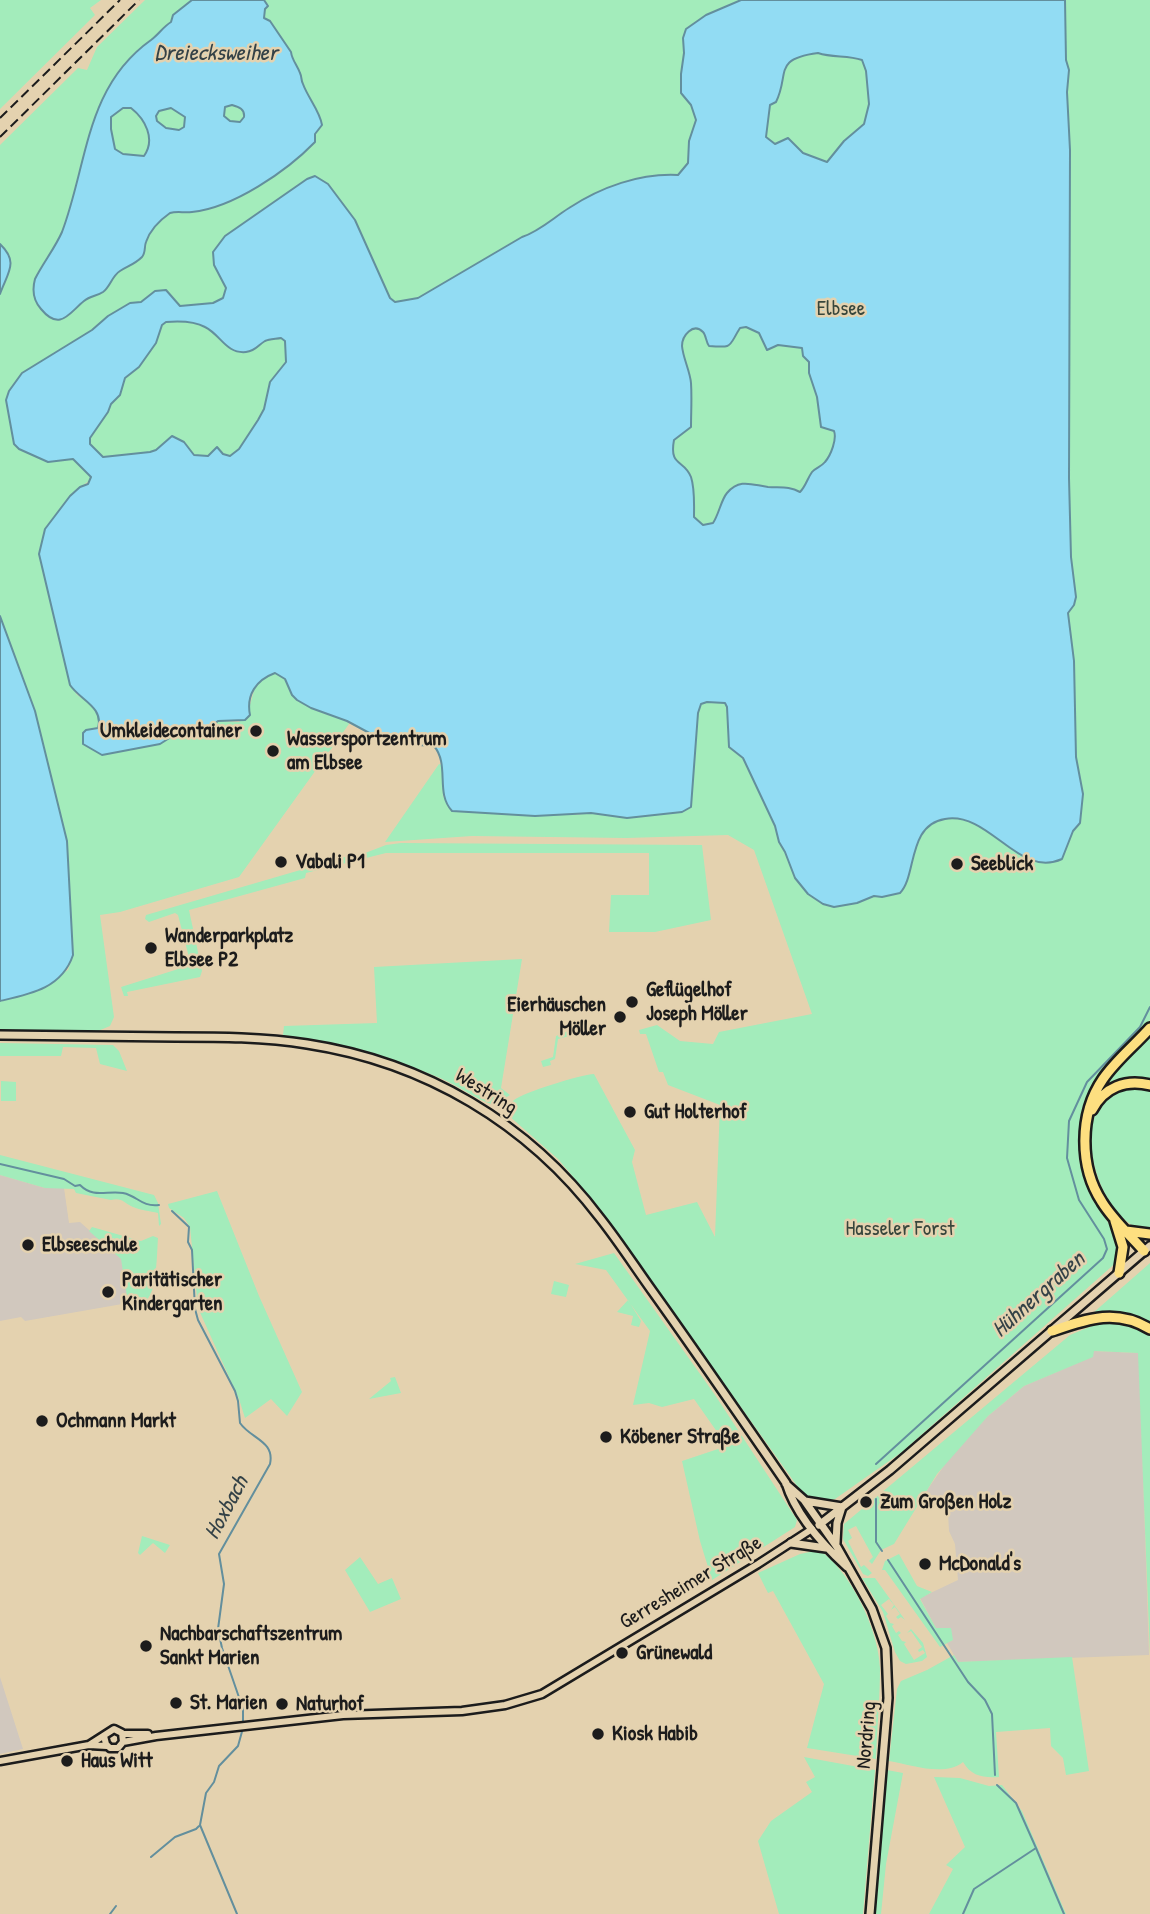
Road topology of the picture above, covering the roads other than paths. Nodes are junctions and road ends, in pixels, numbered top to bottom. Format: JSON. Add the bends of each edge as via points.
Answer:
{"nodes":[{"id":1,"x":1150,"y":1028,"type":"edge"},
{"id":2,"x":0,"y":1035,"type":"edge"},
{"id":3,"x":1150,"y":1086,"type":"edge"},
{"id":4,"x":1086,"y":1121,"type":"junction"},
{"id":5,"x":1113,"y":1217,"type":"junction"},
{"id":6,"x":1126,"y":1231,"type":"junction"},
{"id":7,"x":1150,"y":1234,"type":"edge"},
{"id":8,"x":1147,"y":1249,"type":"edge"},
{"id":9,"x":1119,"y":1273,"type":"junction"},
{"id":10,"x":1150,"y":1329,"type":"edge"},
{"id":11,"x":1052,"y":1331,"type":"junction"},
{"id":12,"x":786,"y":1483,"type":"junction"},
{"id":13,"x":804,"y":1500,"type":"junction"},
{"id":14,"x":842,"y":1507,"type":"junction"},
{"id":15,"x":821,"y":1523,"type":"junction"},
{"id":16,"x":812,"y":1529,"type":"junction"},
{"id":17,"x":791,"y":1543,"type":"junction"},
{"id":18,"x":837,"y":1547,"type":"junction"},
{"id":19,"x":826,"y":1548,"type":"junction"},
{"id":20,"x":848,"y":1567,"type":"junction"},
{"id":21,"x":123,"y":1734,"type":"junction"},
{"id":22,"x":156,"y":1735,"type":"junction"},
{"id":23,"x":104,"y":1736,"type":"junction"},
{"id":24,"x":123,"y":1742,"type":"junction"},
{"id":25,"x":89,"y":1745,"type":"junction"},
{"id":26,"x":107,"y":1746,"type":"junction"},
{"id":27,"x":0,"y":1761,"type":"edge"},
{"id":28,"x":870,"y":1914,"type":"edge"}],
"edges":[{"from":1,"to":4,"type":"highway","via":[[1104,1077]]},
{"from":2,"to":12,"type":"main road","name":"Westring","via":[[217,1037],[307,1043],[391,1064],[463,1096],[536,1148],[599,1217]]},
{"from":3,"to":4,"type":"highway","via":[[1138,1082],[1109,1090]]},
{"from":4,"to":5,"type":"highway","via":[[1090,1174]]},
{"from":5,"to":6,"type":"highway"},
{"from":5,"to":9,"type":"highway","via":[[1124,1247]]},
{"from":6,"to":7,"type":"highway"},
{"from":6,"to":8,"type":"highway"},
{"from":8,"to":9,"type":"main road","name":"Gerresheimer Straße"},
{"from":9,"to":11,"type":"main road","name":"Gerresheimer Straße"},
{"from":10,"to":11,"type":"highway","via":[[1129,1318],[1109,1316]]},
{"from":11,"to":14,"type":"main road","name":"Gerresheimer Straße"},
{"from":12,"to":13,"type":"main road","name":"Westring"},
{"from":12,"to":16,"type":"main road","name":"Westring"},
{"from":13,"to":14,"type":"main road"},
{"from":13,"to":15,"type":"main road","name":"Westring"},
{"from":14,"to":15,"type":"main road","name":"Gerresheimer Straße"},
{"from":14,"to":18,"type":"main road"},
{"from":15,"to":16,"type":"main road","name":"Gerresheimer Straße"},
{"from":15,"to":18,"type":"main road","name":"Nordring"},
{"from":16,"to":17,"type":"street","name":"Gerresheimer Straße"},
{"from":16,"to":19,"type":"main road","name":"Nordring"},
{"from":17,"to":19,"type":"main road"},
{"from":17,"to":22,"type":"street","name":"Gerresheimer Straße","via":[[542,1694],[457,1712],[343,1715]]},
{"from":18,"to":20,"type":"main road","name":"Nordring"},
{"from":19,"to":20,"type":"main road","name":"Nordring"},
{"from":20,"to":28,"type":"main road","name":"Nordring","via":[[881,1627],[889,1672]]},
{"from":21,"to":22,"type":"street","name":"Gerresheimer Straße"},
{"from":21,"to":23,"type":"street","via":[[114,1729]]},
{"from":21,"to":24,"type":"street"},
{"from":22,"to":24,"type":"street","name":"Gerresheimer Straße"},
{"from":23,"to":25,"type":"street"},
{"from":23,"to":26,"type":"street"},
{"from":24,"to":26,"type":"street","via":[[116,1749]]},
{"from":25,"to":26,"type":"street"},
{"from":25,"to":27,"type":"street"}]}
